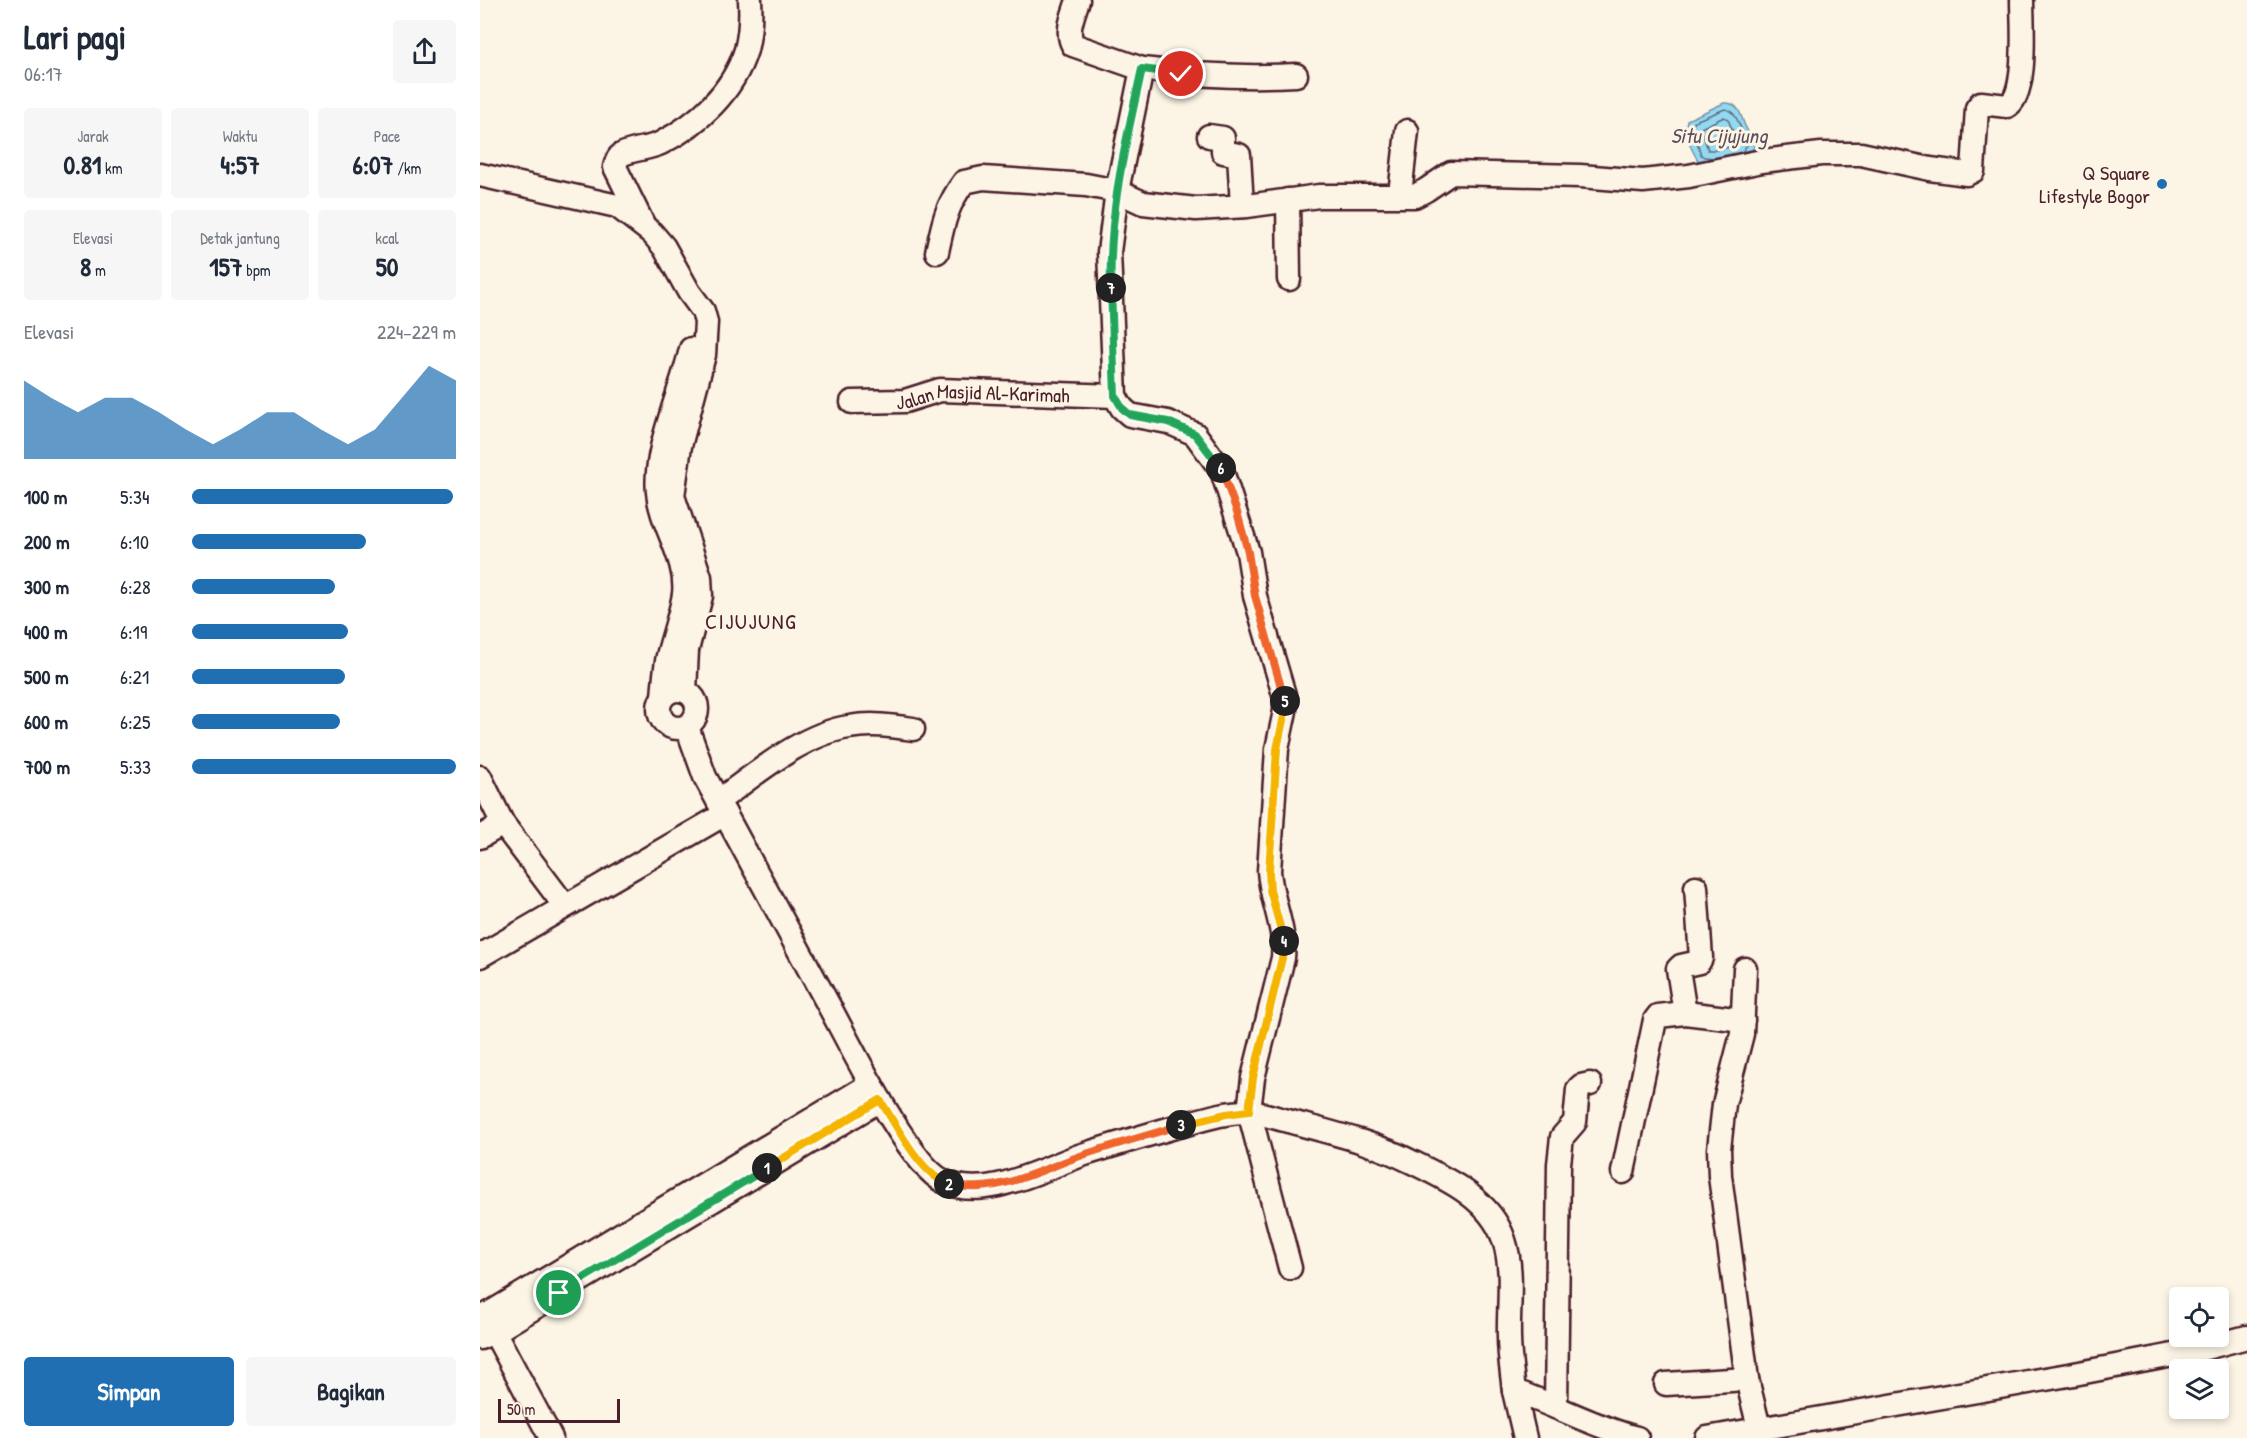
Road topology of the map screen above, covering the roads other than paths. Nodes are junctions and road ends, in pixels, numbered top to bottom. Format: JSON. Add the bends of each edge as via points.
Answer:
{"nodes":[{"id":1,"x":750,"y":0,"type":"edge"},
{"id":2,"x":1078,"y":0,"type":"edge"},
{"id":3,"x":2022,"y":0,"type":"edge"},
{"id":4,"x":1142,"y":69,"type":"junction"},
{"id":5,"x":1296,"y":75,"type":"dead end"},
{"id":6,"x":1407,"y":131,"type":"dead end"},
{"id":7,"x":1209,"y":136,"type":"dead end"},
{"id":8,"x":480,"y":175,"type":"edge"},
{"id":9,"x":1117,"y":191,"type":"junction"},
{"id":10,"x":1400,"y":194,"type":"junction"},
{"id":11,"x":1288,"y":200,"type":"junction"},
{"id":12,"x":1242,"y":206,"type":"junction"},
{"id":13,"x":644,"y":224,"type":"junction"},
{"id":14,"x":937,"y":252,"type":"dead end"},
{"id":15,"x":1290,"y":279,"type":"dead end"},
{"id":16,"x":688,"y":292,"type":"junction"},
{"id":17,"x":1115,"y":396,"type":"junction"},
{"id":18,"x":852,"y":402,"type":"dead end"},
{"id":19,"x":685,"y":691,"type":"junction"},
{"id":20,"x":663,"y":697,"type":"junction"},
{"id":21,"x":687,"y":727,"type":"junction"},
{"id":22,"x":913,"y":729,"type":"dead end"},
{"id":23,"x":480,"y":777,"type":"edge"},
{"id":24,"x":721,"y":807,"type":"junction"},
{"id":25,"x":503,"y":824,"type":"junction"},
{"id":26,"x":480,"y":837,"type":"edge"},
{"id":27,"x":1696,"y":887,"type":"dead end"},
{"id":28,"x":565,"y":906,"type":"junction"},
{"id":29,"x":480,"y":956,"type":"edge"},
{"id":30,"x":1744,"y":969,"type":"dead end"},
{"id":31,"x":1685,"y":1013,"type":"junction"},
{"id":32,"x":1743,"y":1020,"type":"junction"},
{"id":33,"x":1590,"y":1084,"type":"dead end"},
{"id":34,"x":876,"y":1092,"type":"junction"},
{"id":35,"x":1249,"y":1111,"type":"junction"},
{"id":36,"x":1623,"y":1172,"type":"dead end"},
{"id":37,"x":1290,"y":1268,"type":"dead end"},
{"id":38,"x":483,"y":1327,"type":"edge"},
{"id":39,"x":2247,"y":1337,"type":"edge"},
{"id":40,"x":1747,"y":1379,"type":"junction"},
{"id":41,"x":1666,"y":1384,"type":"dead end"},
{"id":42,"x":1517,"y":1392,"type":"junction"},
{"id":43,"x":1551,"y":1405,"type":"junction"},
{"id":44,"x":1759,"y":1428,"type":"junction"},
{"id":45,"x":534,"y":1438,"type":"edge"},
{"id":46,"x":550,"y":1438,"type":"edge"},
{"id":47,"x":1525,"y":1438,"type":"edge"},
{"id":48,"x":1637,"y":1438,"type":"edge"},
{"id":49,"x":1707,"y":1438,"type":"edge"}],
"edges":[{"from":1,"to":13,"type":"street","via":[[746,51],[714,105],[660,144],[621,155],[616,161],[615,167]]},
{"from":2,"to":4,"type":"street","via":[[1069,38],[1073,45]]},
{"from":3,"to":10,"type":"street","via":[[2016,98],[2007,106],[1981,103],[1977,108],[1972,171],[1967,174],[1861,154],[1821,154],[1643,181],[1451,173],[1415,196]]},
{"from":4,"to":5,"type":"street","via":[[1227,76]]},
{"from":4,"to":9,"type":"street"},
{"from":6,"to":10,"type":"street"},
{"from":7,"to":12,"type":"street","via":[[1223,138],[1223,152],[1239,155]]},
{"from":8,"to":13,"type":"street","via":[[617,206]]},
{"from":9,"to":12,"type":"street","via":[[1167,215]]},
{"from":9,"to":14,"type":"street","via":[[983,178],[964,183],[944,219]]},
{"from":9,"to":17,"type":"street","via":[[1110,252]]},
{"from":10,"to":11,"type":"street"},
{"from":11,"to":12,"type":"street"},
{"from":11,"to":15,"type":"street"},
{"from":13,"to":16,"type":"street","via":[[664,248]]},
{"from":16,"to":19,"type":"street","via":[[703,311],[706,322],[704,355],[680,446],[673,496],[700,577],[701,596],[687,650]]},
{"from":16,"to":20,"type":"street","via":[[693,335],[663,449],[657,490],[684,585]]},
{"from":17,"to":18,"type":"street","name":"Jalan Masjid Al-Karimah","via":[[940,390],[905,401]]},
{"from":17,"to":35,"type":"street","via":[[1130,415],[1168,422],[1195,434],[1222,471],[1248,552],[1255,596],[1285,698],[1277,749],[1269,871],[1284,944]]},
{"from":19,"to":20,"type":"street"},
{"from":19,"to":21,"type":"street","via":[[693,696],[698,713]]},
{"from":20,"to":21,"type":"street","via":[[659,714],[663,722],[678,729]]},
{"from":21,"to":24,"type":"street"},
{"from":22,"to":24,"type":"street","via":[[850,726],[825,733],[776,759]]},
{"from":23,"to":25,"type":"street"},
{"from":24,"to":28,"type":"street"},
{"from":24,"to":34,"type":"street"},
{"from":25,"to":26,"type":"street"},
{"from":25,"to":28,"type":"street"},
{"from":27,"to":31,"type":"street","via":[[1701,958],[1678,969]]},
{"from":28,"to":29,"type":"street"},
{"from":30,"to":32,"type":"street"},
{"from":31,"to":32,"type":"street"},
{"from":31,"to":36,"type":"street","via":[[1663,1014],[1655,1020]]},
{"from":32,"to":40,"type":"street","via":[[1741,1043],[1724,1104],[1719,1149]]},
{"from":33,"to":43,"type":"street","via":[[1578,1089],[1575,1122],[1562,1137]]},
{"from":34,"to":35,"type":"street","via":[[933,1176],[972,1188],[1019,1179],[1081,1155],[1192,1122]]},
{"from":34,"to":38,"type":"street"},
{"from":35,"to":37,"type":"street"},
{"from":35,"to":42,"type":"street","via":[[1371,1143],[1447,1179],[1492,1216],[1504,1239],[1508,1261],[1509,1340]]},
{"from":38,"to":45,"type":"street"},
{"from":38,"to":46,"type":"street"},
{"from":39,"to":44,"type":"street","via":[[2194,1352]]},
{"from":40,"to":41,"type":"street"},
{"from":40,"to":44,"type":"street"},
{"from":42,"to":43,"type":"street"},
{"from":42,"to":47,"type":"street"},
{"from":43,"to":48,"type":"street","via":[[1609,1431]]},
{"from":44,"to":49,"type":"street"}]}
